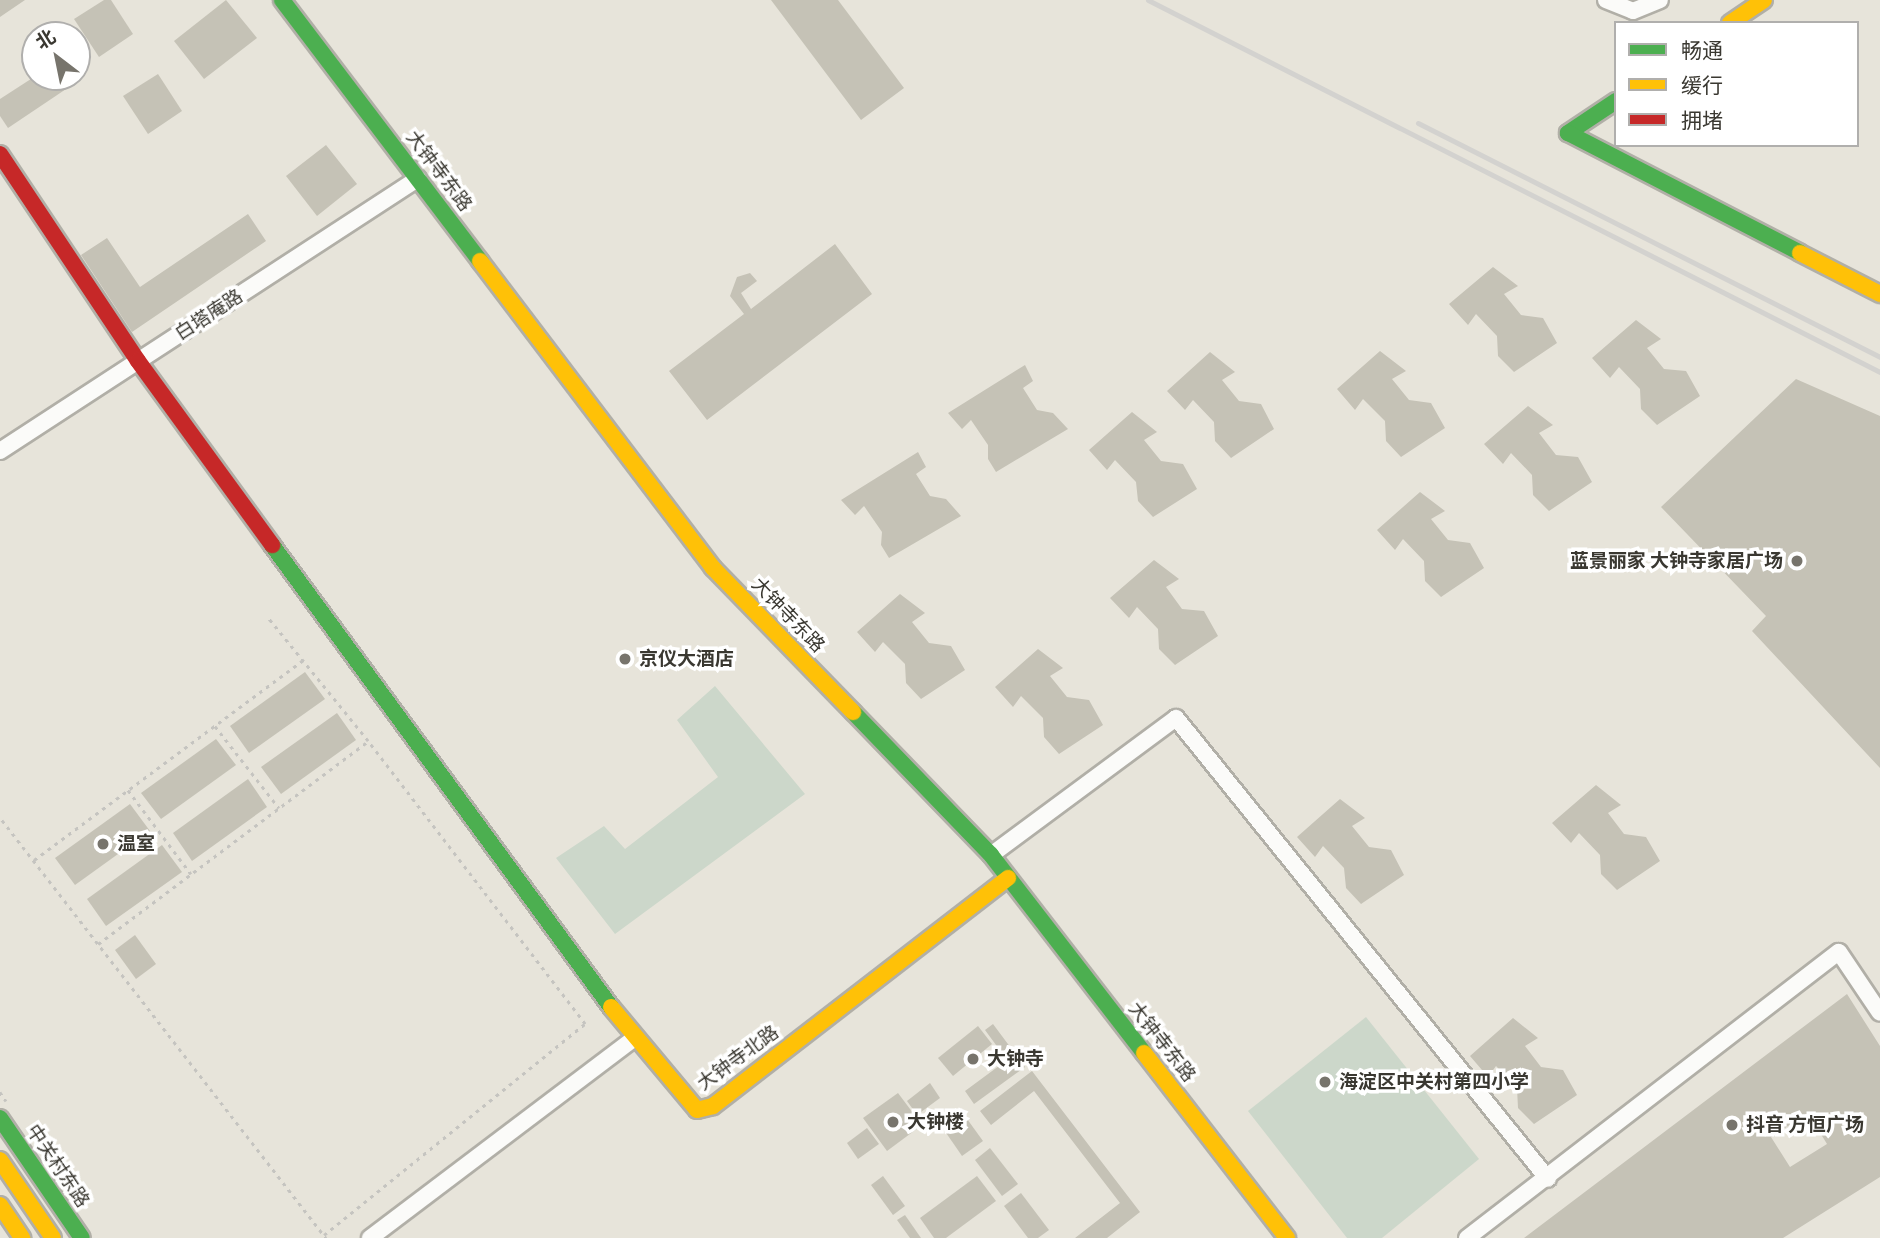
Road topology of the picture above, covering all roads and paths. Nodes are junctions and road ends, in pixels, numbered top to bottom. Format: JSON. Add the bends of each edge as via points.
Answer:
{"nodes":[{"id":1,"x":282,"y":0,"type":"edge"},
{"id":2,"x":1606,"y":0,"type":"edge"},
{"id":3,"x":1660,"y":0,"type":"edge"},
{"id":4,"x":1764,"y":0,"type":"edge"},
{"id":5,"x":1733,"y":21,"type":"edge"},
{"id":6,"x":1614,"y":102,"type":"edge"},
{"id":7,"x":0,"y":154,"type":"edge"},
{"id":8,"x":418,"y":178,"type":"junction"},
{"id":9,"x":1880,"y":295,"type":"edge"},
{"id":10,"x":138,"y":362,"type":"junction"},
{"id":11,"x":0,"y":451,"type":"edge"},
{"id":12,"x":268,"y":618,"type":"dead end"},
{"id":13,"x":303,"y":660,"type":"junction"},
{"id":14,"x":215,"y":726,"type":"junction"},
{"id":15,"x":368,"y":741,"type":"junction"},
{"id":16,"x":128,"y":790,"type":"junction"},
{"id":17,"x":279,"y":808,"type":"junction"},
{"id":18,"x":2,"y":820,"type":"dead end"},
{"id":19,"x":990,"y":855,"type":"junction"},
{"id":20,"x":34,"y":860,"type":"junction"},
{"id":21,"x":191,"y":874,"type":"junction"},
{"id":22,"x":1008,"y":878,"type":"junction"},
{"id":23,"x":98,"y":944,"type":"junction"},
{"id":24,"x":1880,"y":1013,"type":"edge"},
{"id":25,"x":634,"y":1038,"type":"junction"},
{"id":26,"x":0,"y":1118,"type":"edge"},
{"id":27,"x":0,"y":1160,"type":"edge"},
{"id":28,"x":1548,"y":1179,"type":"junction"},
{"id":29,"x":2,"y":1214,"type":"edge"},
{"id":30,"x":325,"y":1237,"type":"edge"},
{"id":31,"x":22,"y":1238,"type":"edge"},
{"id":32,"x":53,"y":1238,"type":"edge"},
{"id":33,"x":82,"y":1238,"type":"edge"},
{"id":34,"x":370,"y":1238,"type":"edge"},
{"id":35,"x":1287,"y":1238,"type":"edge"},
{"id":36,"x":1467,"y":1238,"type":"edge"}],
"edges":[{"from":1,"to":8,"type":"street","name":"大钟寺东路"},
{"from":2,"to":3,"type":"street","via":[[1633,11]]},
{"from":4,"to":5,"type":"street"},
{"from":6,"to":9,"type":"street","via":[[1568,133]]},
{"from":7,"to":10,"type":"street"},
{"from":8,"to":10,"type":"street","name":"白塔庵路"},
{"from":8,"to":19,"type":"street","name":"大钟寺东路","via":[[713,568]]},
{"from":10,"to":11,"type":"street","name":"白塔庵路"},
{"from":10,"to":25,"type":"street"},
{"from":12,"to":13,"type":"path"},
{"from":13,"to":14,"type":"path"},
{"from":13,"to":15,"type":"path"},
{"from":14,"to":16,"type":"path"},
{"from":14,"to":17,"type":"path"},
{"from":15,"to":17,"type":"path"},
{"from":15,"to":30,"type":"path","via":[[585,1024]]},
{"from":16,"to":20,"type":"path"},
{"from":16,"to":21,"type":"path"},
{"from":17,"to":21,"type":"path"},
{"from":18,"to":20,"type":"path"},
{"from":19,"to":22,"type":"street","name":"大钟寺东路"},
{"from":19,"to":28,"type":"street","via":[[1177,718]]},
{"from":20,"to":23,"type":"path"},
{"from":21,"to":23,"type":"path"},
{"from":22,"to":25,"type":"street","name":"大钟寺北路","via":[[713,1105],[696,1110]]},
{"from":22,"to":35,"type":"street","name":"大钟寺东路"},
{"from":23,"to":30,"type":"path"},
{"from":24,"to":28,"type":"street","via":[[1839,952]]},
{"from":25,"to":34,"type":"street"},
{"from":26,"to":33,"type":"street","name":"中关村东路"},
{"from":27,"to":32,"type":"street"},
{"from":28,"to":36,"type":"street"},
{"from":29,"to":31,"type":"street"}]}
